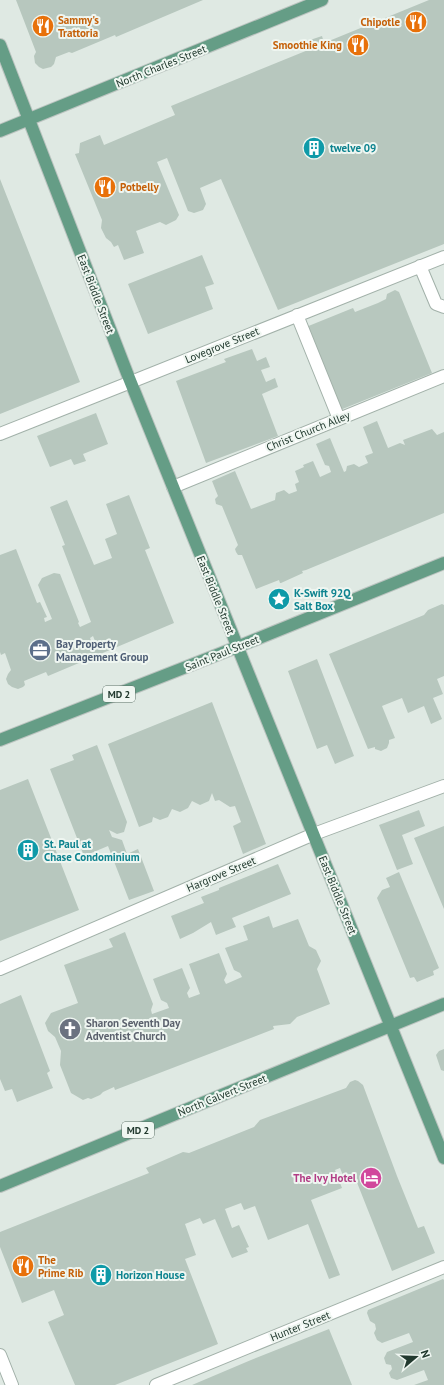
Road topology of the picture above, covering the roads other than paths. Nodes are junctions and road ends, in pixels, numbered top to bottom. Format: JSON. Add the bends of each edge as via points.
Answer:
{"nodes":[{"id":1,"x":322,"y":0,"type":"edge"},
{"id":2,"x":0,"y":45,"type":"edge"},
{"id":3,"x":29,"y":120,"type":"junction"},
{"id":4,"x":0,"y":131,"type":"edge"},
{"id":5,"x":444,"y":257,"type":"edge"},
{"id":6,"x":420,"y":266,"type":"junction"},
{"id":7,"x":444,"y":307,"type":"edge"},
{"id":8,"x":297,"y":315,"type":"junction"},
{"id":9,"x":444,"y":376,"type":"edge"},
{"id":10,"x":131,"y":382,"type":"junction"},
{"id":11,"x":339,"y":419,"type":"junction"},
{"id":12,"x":0,"y":434,"type":"edge"},
{"id":13,"x":172,"y":487,"type":"junction"},
{"id":14,"x":444,"y":563,"type":"edge"},
{"id":15,"x":237,"y":647,"type":"junction"},
{"id":16,"x":0,"y":740,"type":"edge"},
{"id":17,"x":444,"y":786,"type":"edge"},
{"id":18,"x":314,"y":834,"type":"junction"},
{"id":19,"x":0,"y":969,"type":"edge"},
{"id":20,"x":444,"y":1004,"type":"edge"},
{"id":21,"x":392,"y":1026,"type":"junction"},
{"id":22,"x":444,"y":1158,"type":"edge"},
{"id":23,"x":0,"y":1186,"type":"edge"},
{"id":24,"x":444,"y":1267,"type":"edge"},
{"id":25,"x":0,"y":1355,"type":"edge"},
{"id":26,"x":12,"y":1385,"type":"edge"},
{"id":27,"x":156,"y":1385,"type":"edge"}],
"edges":[{"from":1,"to":3,"type":"main road","name":"North Charles Street"},
{"from":2,"to":3,"type":"main road","name":"East Biddle Street"},
{"from":3,"to":4,"type":"main road","name":"North Charles Street"},
{"from":3,"to":10,"type":"main road","name":"East Biddle Street"},
{"from":5,"to":6,"type":"street","name":"Lovegrove Street"},
{"from":6,"to":7,"type":"street","via":[[436,304]]},
{"from":6,"to":8,"type":"street","name":"Lovegrove Street"},
{"from":8,"to":10,"type":"street","name":"Lovegrove Street"},
{"from":8,"to":11,"type":"street"},
{"from":9,"to":11,"type":"street","name":"Christ Church Alley"},
{"from":10,"to":12,"type":"street","name":"Lovegrove Street"},
{"from":10,"to":13,"type":"main road","name":"East Biddle Street"},
{"from":11,"to":13,"type":"street","name":"Christ Church Alley"},
{"from":13,"to":15,"type":"main road","name":"East Biddle Street"},
{"from":14,"to":15,"type":"main road","name":"Saint Paul Street","number":"MD 2"},
{"from":15,"to":16,"type":"main road","name":"Saint Paul Street","number":"MD 2"},
{"from":15,"to":18,"type":"main road","name":"East Biddle Street"},
{"from":17,"to":18,"type":"street","name":"Hargrove Street"},
{"from":18,"to":19,"type":"street","name":"Hargrove Street"},
{"from":18,"to":21,"type":"main road","name":"East Biddle Street"},
{"from":20,"to":21,"type":"main road","name":"North Calvert Street","number":"MD 2"},
{"from":21,"to":22,"type":"main road","name":"East Biddle Street"},
{"from":21,"to":23,"type":"main road","name":"North Calvert Street","number":"MD 2"},
{"from":24,"to":27,"type":"street","name":"Hunter Street"},
{"from":25,"to":26,"type":"street"}]}
